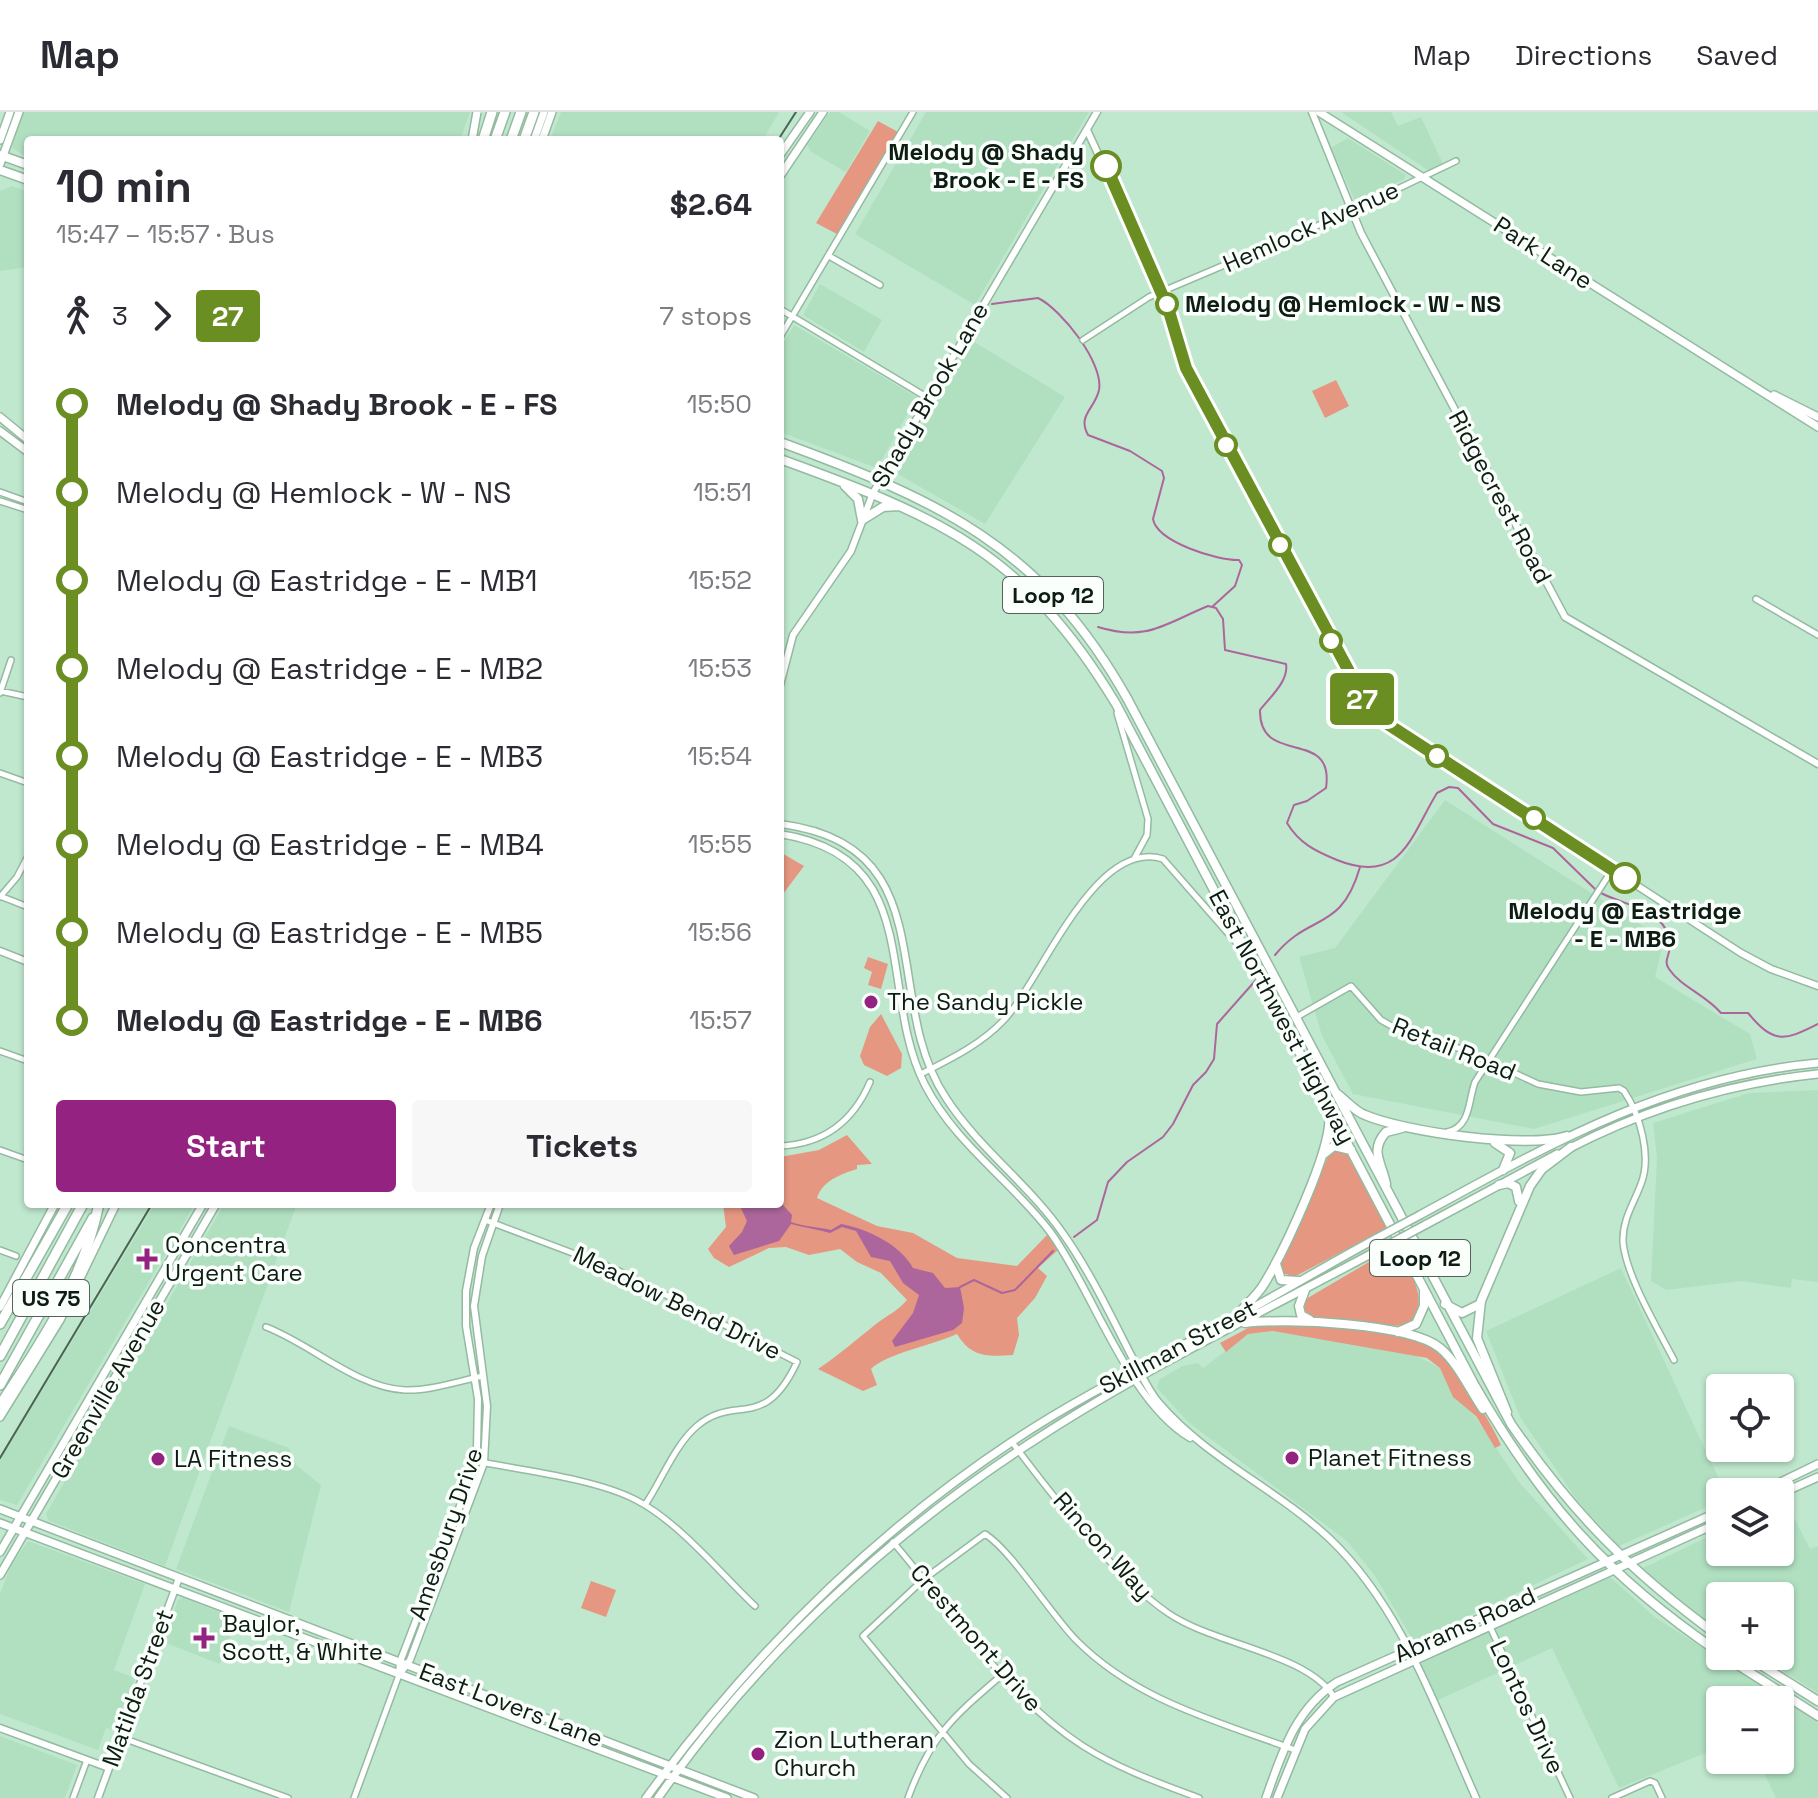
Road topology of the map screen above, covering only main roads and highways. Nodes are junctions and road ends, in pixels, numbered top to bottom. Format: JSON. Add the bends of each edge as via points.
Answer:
{"nodes":[{"id":1,"x":10,"y":112,"type":"edge"},
{"id":2,"x":19,"y":112,"type":"edge"},
{"id":3,"x":479,"y":112,"type":"edge"},
{"id":4,"x":492,"y":112,"type":"edge"},
{"id":5,"x":505,"y":112,"type":"edge"},
{"id":6,"x":521,"y":112,"type":"edge"},
{"id":7,"x":534,"y":112,"type":"edge"},
{"id":8,"x":544,"y":112,"type":"edge"},
{"id":9,"x":552,"y":112,"type":"edge"},
{"id":10,"x":810,"y":112,"type":"edge"},
{"id":11,"x":823,"y":112,"type":"edge"},
{"id":12,"x":1319,"y":112,"type":"edge"},
{"id":13,"x":798,"y":128,"type":"junction"},
{"id":14,"x":807,"y":135,"type":"junction"},
{"id":15,"x":472,"y":136,"type":"edge"},
{"id":16,"x":484,"y":136,"type":"edge"},
{"id":17,"x":496,"y":136,"type":"edge"},
{"id":18,"x":512,"y":136,"type":"edge"},
{"id":19,"x":525,"y":136,"type":"edge"},
{"id":20,"x":535,"y":136,"type":"edge"},
{"id":21,"x":543,"y":136,"type":"edge"},
{"id":22,"x":0,"y":140,"type":"edge"},
{"id":23,"x":784,"y":149,"type":"edge"},
{"id":24,"x":1,"y":161,"type":"edge"},
{"id":25,"x":24,"y":164,"type":"edge"},
{"id":26,"x":784,"y":170,"type":"edge"},
{"id":27,"x":24,"y":177,"type":"edge"},
{"id":28,"x":1767,"y":393,"type":"junction"},
{"id":29,"x":0,"y":417,"type":"edge"},
{"id":30,"x":1818,"y":417,"type":"edge"},
{"id":31,"x":1818,"y":427,"type":"edge"},
{"id":32,"x":0,"y":431,"type":"edge"},
{"id":33,"x":24,"y":437,"type":"edge"},
{"id":34,"x":784,"y":443,"type":"edge"},
{"id":35,"x":24,"y":449,"type":"edge"},
{"id":36,"x":784,"y":460,"type":"edge"},
{"id":37,"x":830,"y":477,"type":"junction"},
{"id":38,"x":903,"y":506,"type":"junction"},
{"id":39,"x":974,"y":529,"type":"junction"},
{"id":40,"x":967,"y":539,"type":"junction"},
{"id":41,"x":1121,"y":714,"type":"junction"},
{"id":42,"x":1154,"y":750,"type":"junction"},
{"id":43,"x":1270,"y":995,"type":"junction"},
{"id":44,"x":1295,"y":1018,"type":"junction"},
{"id":45,"x":1818,"y":1063,"type":"edge"},
{"id":46,"x":1818,"y":1074,"type":"edge"},
{"id":47,"x":1713,"y":1081,"type":"junction"},
{"id":48,"x":1332,"y":1090,"type":"junction"},
{"id":49,"x":1716,"y":1091,"type":"junction"},
{"id":50,"x":1328,"y":1106,"type":"junction"},
{"id":51,"x":1567,"y":1136,"type":"junction"},
{"id":52,"x":1571,"y":1147,"type":"junction"},
{"id":53,"x":1353,"y":1151,"type":"junction"},
{"id":54,"x":1323,"y":1154,"type":"junction"},
{"id":55,"x":1503,"y":1170,"type":"junction"},
{"id":56,"x":1499,"y":1185,"type":"junction"},
{"id":57,"x":1389,"y":1197,"type":"junction"},
{"id":58,"x":1519,"y":1206,"type":"junction"},
{"id":59,"x":53,"y":1208,"type":"edge"},
{"id":60,"x":66,"y":1208,"type":"edge"},
{"id":61,"x":81,"y":1208,"type":"edge"},
{"id":62,"x":98,"y":1208,"type":"edge"},
{"id":63,"x":99,"y":1208,"type":"edge"},
{"id":64,"x":114,"y":1208,"type":"edge"},
{"id":65,"x":208,"y":1208,"type":"edge"},
{"id":66,"x":208,"y":1208,"type":"edge"},
{"id":67,"x":1279,"y":1255,"type":"junction"},
{"id":68,"x":159,"y":1278,"type":"junction"},
{"id":69,"x":1298,"y":1281,"type":"junction"},
{"id":70,"x":169,"y":1283,"type":"junction"},
{"id":71,"x":1425,"y":1287,"type":"junction"},
{"id":72,"x":1305,"y":1290,"type":"junction"},
{"id":73,"x":1481,"y":1301,"type":"junction"},
{"id":74,"x":1444,"y":1304,"type":"junction"},
{"id":75,"x":0,"y":1307,"type":"edge"},
{"id":76,"x":1236,"y":1317,"type":"junction"},
{"id":77,"x":1311,"y":1320,"type":"junction"},
{"id":78,"x":1245,"y":1323,"type":"junction"},
{"id":79,"x":0,"y":1324,"type":"edge"},
{"id":80,"x":1206,"y":1332,"type":"junction"},
{"id":81,"x":1385,"y":1332,"type":"junction"},
{"id":82,"x":1212,"y":1340,"type":"junction"},
{"id":83,"x":0,"y":1356,"type":"edge"},
{"id":84,"x":1137,"y":1374,"type":"junction"},
{"id":85,"x":0,"y":1385,"type":"edge"},
{"id":86,"x":0,"y":1405,"type":"edge"},
{"id":87,"x":0,"y":1417,"type":"edge"},
{"id":88,"x":1497,"y":1424,"type":"junction"},
{"id":89,"x":1511,"y":1424,"type":"junction"},
{"id":90,"x":1522,"y":1440,"type":"junction"},
{"id":91,"x":1511,"y":1447,"type":"junction"},
{"id":92,"x":1818,"y":1464,"type":"edge"},
{"id":93,"x":1794,"y":1475,"type":"junction"},
{"id":94,"x":1818,"y":1477,"type":"edge"},
{"id":95,"x":1788,"y":1478,"type":"edge"},
{"id":96,"x":1799,"y":1486,"type":"junction"},
{"id":97,"x":1794,"y":1488,"type":"edge"},
{"id":98,"x":0,"y":1509,"type":"edge"},
{"id":99,"x":21,"y":1517,"type":"junction"},
{"id":100,"x":1706,"y":1517,"type":"edge"},
{"id":101,"x":31,"y":1521,"type":"junction"},
{"id":102,"x":0,"y":1523,"type":"edge"},
{"id":103,"x":15,"y":1528,"type":"junction"},
{"id":104,"x":1706,"y":1528,"type":"edge"},
{"id":105,"x":24,"y":1532,"type":"junction"},
{"id":106,"x":0,"y":1552,"type":"edge"},
{"id":107,"x":1619,"y":1556,"type":"junction"},
{"id":108,"x":1603,"y":1562,"type":"junction"},
{"id":109,"x":1627,"y":1564,"type":"junction"},
{"id":110,"x":1612,"y":1570,"type":"junction"},
{"id":111,"x":0,"y":1575,"type":"edge"},
{"id":112,"x":291,"y":1621,"type":"junction"},
{"id":113,"x":1706,"y":1626,"type":"edge"},
{"id":114,"x":287,"y":1632,"type":"junction"},
{"id":115,"x":782,"y":1633,"type":"junction"},
{"id":116,"x":790,"y":1641,"type":"junction"},
{"id":117,"x":1706,"y":1644,"type":"edge"},
{"id":118,"x":1410,"y":1655,"type":"junction"},
{"id":119,"x":1746,"y":1670,"type":"edge"},
{"id":120,"x":1756,"y":1670,"type":"edge"},
{"id":121,"x":1769,"y":1670,"type":"edge"},
{"id":122,"x":1753,"y":1674,"type":"junction"},
{"id":123,"x":1818,"y":1701,"type":"edge"},
{"id":124,"x":530,"y":1712,"type":"junction"},
{"id":125,"x":1302,"y":1714,"type":"junction"},
{"id":126,"x":1818,"y":1716,"type":"edge"},
{"id":127,"x":1311,"y":1721,"type":"junction"},
{"id":128,"x":526,"y":1723,"type":"junction"},
{"id":129,"x":669,"y":1767,"type":"junction"},
{"id":130,"x":679,"y":1770,"type":"junction"},
{"id":131,"x":663,"y":1774,"type":"junction"},
{"id":132,"x":673,"y":1778,"type":"junction"},
{"id":133,"x":646,"y":1798,"type":"edge"},
{"id":134,"x":658,"y":1798,"type":"edge"},
{"id":135,"x":727,"y":1798,"type":"edge"},
{"id":136,"x":754,"y":1798,"type":"edge"},
{"id":137,"x":1266,"y":1798,"type":"edge"},
{"id":138,"x":1277,"y":1798,"type":"edge"}],
"edges":[{"from":1,"to":22,"type":"main road"},
{"from":2,"to":24,"type":"main road"},
{"from":3,"to":15,"type":"highway"},
{"from":4,"to":16,"type":"highway"},
{"from":5,"to":17,"type":"highway"},
{"from":6,"to":18,"type":"highway"},
{"from":7,"to":19,"type":"highway"},
{"from":8,"to":20,"type":"main road"},
{"from":9,"to":21,"type":"main road"},
{"from":10,"to":13,"type":"main road"},
{"from":11,"to":14,"type":"main road"},
{"from":12,"to":28,"type":"main road","name":"Park Lane"},
{"from":13,"to":14,"type":"main road"},
{"from":13,"to":23,"type":"main road"},
{"from":14,"to":26,"type":"main road"},
{"from":24,"to":25,"type":"main road"},
{"from":24,"to":27,"type":"main road"},
{"from":28,"to":30,"type":"main road","name":"Park Lane"},
{"from":28,"to":31,"type":"main road","name":"Park Lane"},
{"from":29,"to":33,"type":"main road"},
{"from":32,"to":35,"type":"main road"},
{"from":34,"to":39,"type":"main road","name":"East Northwest Highway","number":"Loop 12","via":[[881,479]]},
{"from":36,"to":37,"type":"main road","name":"East Northwest Highway","number":"Loop 12"},
{"from":37,"to":38,"type":"main road","name":"East Northwest Highway","number":"Loop 12"},
{"from":37,"to":38,"type":"main road","via":[[858,499],[862,520],[883,507]]},
{"from":38,"to":40,"type":"main road","name":"East Northwest Highway","number":"Loop 12"},
{"from":39,"to":40,"type":"main road"},
{"from":39,"to":42,"type":"main road","name":"East Northwest Highway","number":"Loop 12","via":[[1068,612],[1120,686]]},
{"from":40,"to":41,"type":"main road","name":"East Northwest Highway","number":"Loop 12","via":[[1046,607]]},
{"from":41,"to":42,"type":"main road"},
{"from":41,"to":43,"type":"main road","name":"East Northwest Highway","number":"Loop 12"},
{"from":42,"to":44,"type":"main road","name":"East Northwest Highway","number":"Loop 12"},
{"from":43,"to":44,"type":"main road","via":[[1286,1017]]},
{"from":43,"to":50,"type":"main road","name":"East Northwest Highway","number":"Loop 12"},
{"from":44,"to":48,"type":"main road","name":"East Northwest Highway","number":"Loop 12"},
{"from":45,"to":47,"type":"main road","name":"Skillman Street"},
{"from":46,"to":49,"type":"main road","name":"Skillman Street"},
{"from":47,"to":49,"type":"main road"},
{"from":47,"to":51,"type":"main road","name":"Skillman Street","via":[[1632,1106]]},
{"from":48,"to":51,"type":"main road","via":[[1369,1117],[1523,1143]]},
{"from":48,"to":57,"type":"main road","name":"East Northwest Highway","number":"Loop 12"},
{"from":49,"to":52,"type":"main road","name":"Skillman Street","via":[[1635,1117]]},
{"from":50,"to":53,"type":"main road","name":"East Northwest Highway","number":"Loop 12"},
{"from":50,"to":54,"type":"main road"},
{"from":51,"to":55,"type":"main road","name":"Skillman Street"},
{"from":52,"to":56,"type":"main road","name":"Skillman Street"},
{"from":52,"to":58,"type":"main road","via":[[1539,1173]]},
{"from":53,"to":54,"type":"main road","via":[[1334,1146]]},
{"from":53,"to":71,"type":"main road","name":"East Northwest Highway","number":"Loop 12"},
{"from":54,"to":67,"type":"main road"},
{"from":55,"to":57,"type":"main road","via":[[1510,1155],[1504,1146],[1400,1127],[1386,1132],[1375,1154]]},
{"from":55,"to":69,"type":"main road","name":"Skillman Street","bridge":true},
{"from":56,"to":58,"type":"main road","via":[[1516,1187]]},
{"from":56,"to":72,"type":"main road","name":"Skillman Street","bridge":true},
{"from":57,"to":74,"type":"main road","name":"East Northwest Highway","number":"Loop 12"},
{"from":58,"to":73,"type":"main road"},
{"from":59,"to":75,"type":"main road"},
{"from":60,"to":79,"type":"highway"},
{"from":61,"to":83,"type":"highway","number":"US 75"},
{"from":62,"to":85,"type":"highway","number":"US 75"},
{"from":63,"to":86,"type":"highway","via":[[90,1245],[71,1286]]},
{"from":64,"to":87,"type":"main road","via":[[60,1320]]},
{"from":65,"to":68,"type":"main road","name":"Greenville Avenue"},
{"from":66,"to":70,"type":"main road","name":"Greenville Avenue"},
{"from":67,"to":69,"type":"main road","via":[[1278,1276]]},
{"from":67,"to":76,"type":"main road","via":[[1263,1286]]},
{"from":68,"to":70,"type":"main road"},
{"from":68,"to":99,"type":"main road","name":"Greenville Avenue"},
{"from":69,"to":76,"type":"main road","name":"Skillman Street"},
{"from":70,"to":101,"type":"main road","name":"Greenville Avenue"},
{"from":71,"to":81,"type":"main road","via":[[1416,1324],[1404,1332]]},
{"from":71,"to":88,"type":"main road","name":"East Northwest Highway","number":"Loop 12"},
{"from":72,"to":77,"type":"main road","via":[[1299,1309]]},
{"from":72,"to":78,"type":"main road","name":"Skillman Street"},
{"from":73,"to":74,"type":"main road","via":[[1467,1313]]},
{"from":73,"to":89,"type":"main road","via":[[1477,1338]]},
{"from":74,"to":89,"type":"main road","name":"East Northwest Highway","number":"Loop 12"},
{"from":76,"to":80,"type":"main road","name":"Skillman Street"},
{"from":77,"to":78,"type":"main road"},
{"from":77,"to":81,"type":"main road"},
{"from":78,"to":82,"type":"main road","name":"Skillman Street"},
{"from":80,"to":82,"type":"main road"},
{"from":80,"to":84,"type":"main road","name":"Skillman Street"},
{"from":81,"to":88,"type":"main road","via":[[1439,1348]]},
{"from":82,"to":84,"type":"main road","name":"Skillman Street"},
{"from":84,"to":115,"type":"main road","name":"Skillman Street","via":[[1012,1442],[887,1535]]},
{"from":84,"to":116,"type":"main road","name":"Skillman Street","via":[[1019,1450],[894,1543]]},
{"from":88,"to":91,"type":"main road","name":"East Northwest Highway","number":"Loop 12"},
{"from":89,"to":90,"type":"main road","name":"East Northwest Highway","number":"Loop 12"},
{"from":90,"to":91,"type":"main road"},
{"from":90,"to":107,"type":"main road","name":"East Northwest Highway","number":"Loop 12"},
{"from":91,"to":108,"type":"main road","name":"East Northwest Highway","number":"Loop 12"},
{"from":92,"to":93,"type":"main road"},
{"from":93,"to":95,"type":"main road"},
{"from":93,"to":96,"type":"main road"},
{"from":94,"to":96,"type":"main road"},
{"from":96,"to":97,"type":"main road"},
{"from":98,"to":99,"type":"main road","name":"East Lovers Lane"},
{"from":99,"to":101,"type":"main road","name":"East Lovers Lane"},
{"from":99,"to":103,"type":"main road","name":"Greenville Avenue"},
{"from":100,"to":107,"type":"main road","name":"Abrams Road"},
{"from":101,"to":105,"type":"main road","name":"Greenville Avenue"},
{"from":101,"to":112,"type":"main road","name":"East Lovers Lane"},
{"from":102,"to":103,"type":"main road","name":"East Lovers Lane"},
{"from":103,"to":105,"type":"main road","name":"East Lovers Lane"},
{"from":103,"to":106,"type":"main road","name":"Greenville Avenue"},
{"from":104,"to":109,"type":"main road","name":"Abrams Road"},
{"from":105,"to":111,"type":"main road","name":"Greenville Avenue"},
{"from":105,"to":114,"type":"main road","name":"East Lovers Lane"},
{"from":107,"to":108,"type":"main road","name":"Abrams Road"},
{"from":107,"to":109,"type":"main road","name":"East Northwest Highway","number":"Loop 12"},
{"from":108,"to":110,"type":"main road","name":"East Northwest Highway","number":"Loop 12"},
{"from":108,"to":118,"type":"main road","name":"Abrams Road"},
{"from":109,"to":110,"type":"main road","name":"Abrams Road"},
{"from":109,"to":113,"type":"main road","name":"East Northwest Highway","number":"Loop 12"},
{"from":110,"to":117,"type":"main road","name":"East Northwest Highway","number":"Loop 12"},
{"from":110,"to":118,"type":"main road","name":"Abrams Road"},
{"from":112,"to":114,"type":"main road"},
{"from":112,"to":124,"type":"main road","name":"East Lovers Lane"},
{"from":114,"to":128,"type":"main road","name":"East Lovers Lane"},
{"from":115,"to":116,"type":"main road"},
{"from":115,"to":129,"type":"main road","name":"Skillman Street"},
{"from":116,"to":130,"type":"main road","name":"Skillman Street"},
{"from":118,"to":125,"type":"main road","name":"Abrams Road","via":[[1328,1688]]},
{"from":118,"to":127,"type":"main road","name":"Abrams Road","via":[[1334,1697]]},
{"from":119,"to":122,"type":"main road","name":"East Northwest Highway","number":"Loop 12"},
{"from":120,"to":122,"type":"main road"},
{"from":121,"to":123,"type":"main road"},
{"from":122,"to":126,"type":"main road","name":"East Northwest Highway","number":"Loop 12"},
{"from":124,"to":128,"type":"main road"},
{"from":124,"to":129,"type":"main road","name":"East Lovers Lane"},
{"from":125,"to":127,"type":"main road"},
{"from":125,"to":137,"type":"main road","name":"Abrams Road"},
{"from":127,"to":138,"type":"main road","name":"Abrams Road"},
{"from":128,"to":131,"type":"main road","name":"East Lovers Lane"},
{"from":129,"to":130,"type":"main road","name":"East Lovers Lane"},
{"from":129,"to":131,"type":"main road","name":"Skillman Street"},
{"from":130,"to":132,"type":"main road","name":"Skillman Street"},
{"from":130,"to":136,"type":"main road","name":"East Lovers Lane"},
{"from":131,"to":132,"type":"main road","name":"East Lovers Lane"},
{"from":131,"to":133,"type":"main road","name":"Skillman Street"},
{"from":132,"to":134,"type":"main road","name":"Skillman Street"},
{"from":132,"to":135,"type":"main road","name":"East Lovers Lane"}]}
